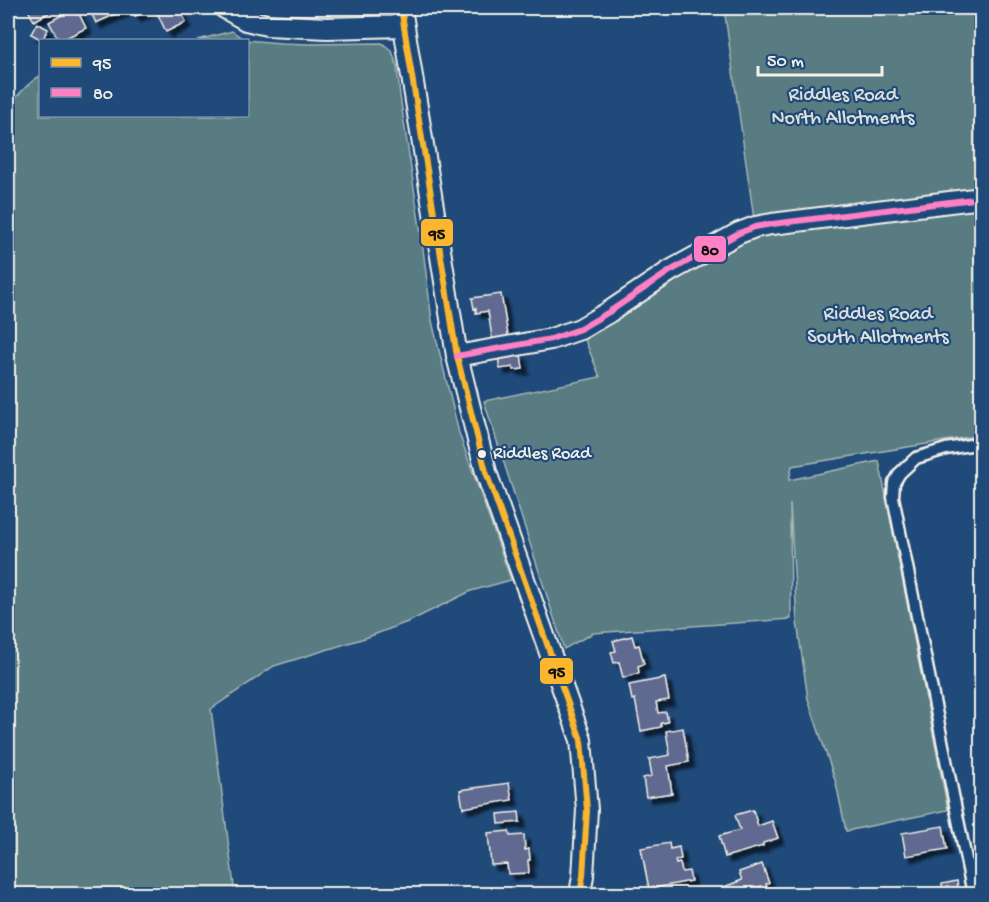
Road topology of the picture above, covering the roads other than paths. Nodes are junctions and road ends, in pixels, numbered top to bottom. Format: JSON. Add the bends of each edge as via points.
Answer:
{"nodes":[{"id":1,"x":225,"y":8,"type":"edge"},
{"id":2,"x":403,"y":17,"type":"edge"},
{"id":3,"x":981,"y":198,"type":"edge"},
{"id":4,"x":456,"y":356,"type":"junction"},
{"id":5,"x":981,"y":443,"type":"edge"},
{"id":6,"x":580,"y":894,"type":"edge"},
{"id":7,"x":973,"y":894,"type":"edge"}],
"edges":[{"from":1,"to":2,"type":"street","via":[[246,20],[267,25],[327,28]]},
{"from":2,"to":4,"type":"street"},
{"from":3,"to":4,"type":"street","via":[[756,227],[670,272],[580,329],[552,339]]},
{"from":4,"to":6,"type":"street","via":[[486,472],[581,740],[587,810]]},
{"from":5,"to":7,"type":"lane","via":[[916,458],[894,483],[893,497]]}]}
